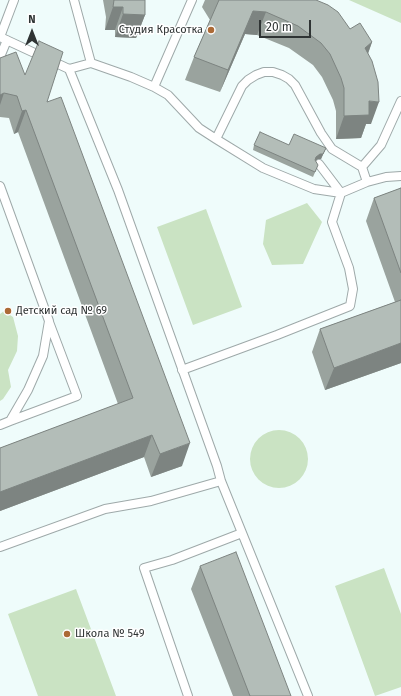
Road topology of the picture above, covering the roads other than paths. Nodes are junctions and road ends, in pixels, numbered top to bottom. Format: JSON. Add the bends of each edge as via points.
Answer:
{"nodes":[{"id":1,"x":14,"y":0,"type":"edge"},
{"id":2,"x":74,"y":0,"type":"edge"},
{"id":3,"x":190,"y":1,"type":"edge"},
{"id":4,"x":2,"y":38,"type":"edge"},
{"id":5,"x":0,"y":57,"type":"edge"},
{"id":6,"x":91,"y":63,"type":"junction"},
{"id":7,"x":69,"y":69,"type":"junction"},
{"id":8,"x":154,"y":87,"type":"junction"},
{"id":9,"x":401,"y":101,"type":"edge"},
{"id":10,"x":216,"y":139,"type":"junction"},
{"id":11,"x":319,"y":164,"type":"edge"},
{"id":12,"x":362,"y":167,"type":"junction"},
{"id":13,"x":401,"y":176,"type":"edge"},
{"id":14,"x":367,"y":182,"type":"junction"},
{"id":15,"x":0,"y":186,"type":"edge"},
{"id":16,"x":341,"y":193,"type":"junction"},
{"id":17,"x":49,"y":321,"type":"junction"},
{"id":18,"x":182,"y":370,"type":"junction"},
{"id":19,"x":10,"y":421,"type":"junction"},
{"id":20,"x":0,"y":425,"type":"edge"},
{"id":21,"x":221,"y":480,"type":"junction"},
{"id":22,"x":242,"y":533,"type":"junction"},
{"id":23,"x":0,"y":547,"type":"edge"},
{"id":24,"x":188,"y":696,"type":"edge"},
{"id":25,"x":308,"y":696,"type":"edge"}],
"edges":[{"from":1,"to":4,"type":"lane"},
{"from":2,"to":6,"type":"lane"},
{"from":3,"to":8,"type":"lane"},
{"from":4,"to":5,"type":"lane"},
{"from":4,"to":7,"type":"lane"},
{"from":6,"to":7,"type":"lane"},
{"from":6,"to":8,"type":"lane"},
{"from":7,"to":18,"type":"lane","via":[[118,190]]},
{"from":8,"to":10,"type":"lane","via":[[168,94],[199,128]]},
{"from":9,"to":12,"type":"lane","via":[[381,145]]},
{"from":10,"to":12,"type":"lane","via":[[242,86],[256,75],[273,72],[296,85],[332,149]]},
{"from":10,"to":16,"type":"lane","via":[[263,168],[314,189]]},
{"from":11,"to":16,"type":"lane"},
{"from":12,"to":14,"type":"lane"},
{"from":13,"to":14,"type":"lane"},
{"from":14,"to":16,"type":"lane"},
{"from":15,"to":17,"type":"lane"},
{"from":16,"to":18,"type":"lane","via":[[332,222],[349,268],[353,288],[350,306]]},
{"from":17,"to":19,"type":"lane","via":[[43,356],[28,390]]},
{"from":17,"to":19,"type":"lane","via":[[77,396]]},
{"from":18,"to":21,"type":"lane"},
{"from":19,"to":20,"type":"lane"},
{"from":21,"to":22,"type":"lane"},
{"from":21,"to":23,"type":"lane","via":[[151,501],[105,509]]},
{"from":22,"to":24,"type":"lane","via":[[144,568]]},
{"from":22,"to":25,"type":"lane"}]}
